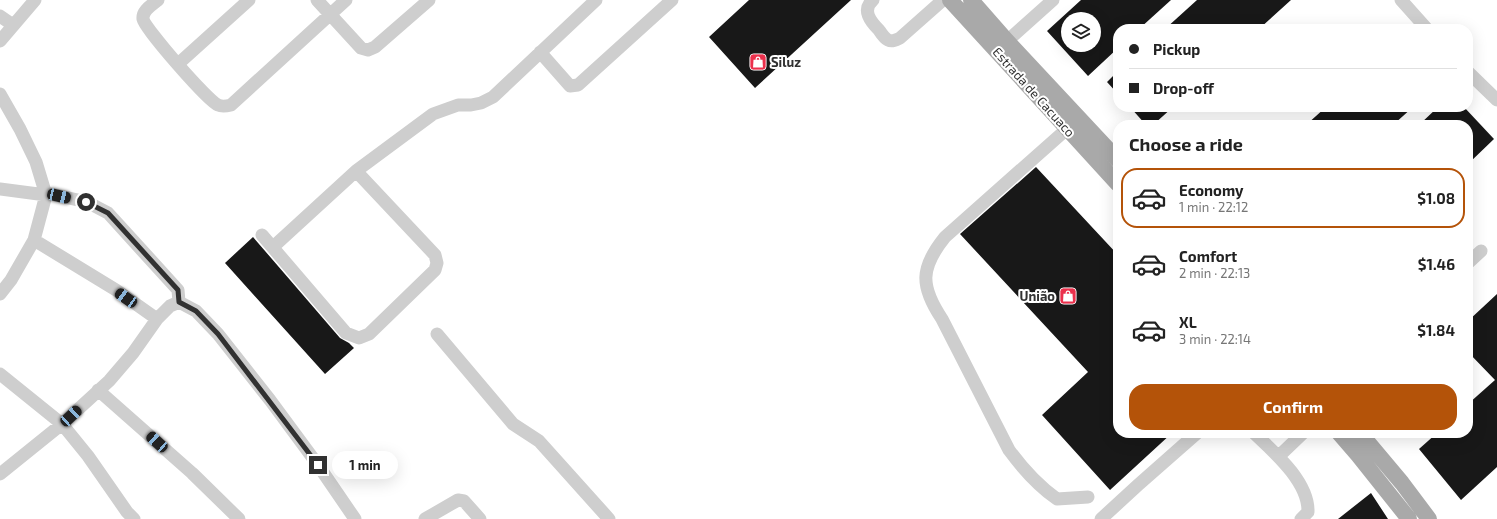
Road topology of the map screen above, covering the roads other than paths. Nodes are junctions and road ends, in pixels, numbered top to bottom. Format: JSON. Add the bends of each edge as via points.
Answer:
{"nodes":[{"id":1,"x":35,"y":0,"type":"edge"},
{"id":2,"x":158,"y":0,"type":"edge"},
{"id":3,"x":249,"y":0,"type":"edge"},
{"id":4,"x":317,"y":0,"type":"edge"},
{"id":5,"x":346,"y":0,"type":"edge"},
{"id":6,"x":429,"y":0,"type":"edge"},
{"id":7,"x":596,"y":0,"type":"edge"},
{"id":8,"x":672,"y":0,"type":"edge"},
{"id":9,"x":873,"y":0,"type":"edge"},
{"id":10,"x":943,"y":0,"type":"edge"},
{"id":11,"x":950,"y":0,"type":"edge"},
{"id":12,"x":971,"y":0,"type":"edge"},
{"id":13,"x":1053,"y":0,"type":"edge"},
{"id":14,"x":1401,"y":0,"type":"edge"},
{"id":15,"x":330,"y":14,"type":"junction"},
{"id":16,"x":0,"y":16,"type":"edge"},
{"id":17,"x":1422,"y":24,"type":"edge"},
{"id":18,"x":13,"y":25,"type":"junction"},
{"id":19,"x":0,"y":41,"type":"edge"},
{"id":20,"x":1007,"y":41,"type":"junction"},
{"id":21,"x":540,"y":52,"type":"junction"},
{"id":22,"x":178,"y":64,"type":"junction"},
{"id":23,"x":1473,"y":77,"type":"edge"},
{"id":24,"x":0,"y":94,"type":"edge"},
{"id":25,"x":1497,"y":100,"type":"edge"},
{"id":26,"x":1068,"y":128,"type":"junction"},
{"id":27,"x":1113,"y":155,"type":"edge"},
{"id":28,"x":356,"y":171,"type":"junction"},
{"id":29,"x":1113,"y":178,"type":"edge"},
{"id":30,"x":0,"y":189,"type":"edge"},
{"id":31,"x":46,"y":194,"type":"junction"},
{"id":32,"x":262,"y":235,"type":"dead end"},
{"id":33,"x":34,"y":240,"type":"junction"},
{"id":34,"x":273,"y":247,"type":"junction"},
{"id":35,"x":1481,"y":251,"type":"dead end"},
{"id":36,"x":1473,"y":258,"type":"edge"},
{"id":37,"x":0,"y":294,"type":"edge"},
{"id":38,"x":179,"y":302,"type":"junction"},
{"id":39,"x":157,"y":319,"type":"junction"},
{"id":40,"x":437,"y":334,"type":"dead end"},
{"id":41,"x":0,"y":374,"type":"edge"},
{"id":42,"x":98,"y":390,"type":"junction"},
{"id":43,"x":62,"y":424,"type":"junction"},
{"id":44,"x":1191,"y":438,"type":"edge"},
{"id":45,"x":1259,"y":438,"type":"edge"},
{"id":46,"x":1298,"y":438,"type":"edge"},
{"id":47,"x":1343,"y":438,"type":"edge"},
{"id":48,"x":1364,"y":438,"type":"edge"},
{"id":49,"x":1279,"y":456,"type":"junction"},
{"id":50,"x":0,"y":474,"type":"edge"},
{"id":51,"x":1088,"y":497,"type":"dead end"},
{"id":52,"x":127,"y":517,"type":"edge"},
{"id":53,"x":239,"y":519,"type":"edge"},
{"id":54,"x":355,"y":519,"type":"edge"},
{"id":55,"x":425,"y":519,"type":"edge"},
{"id":56,"x":480,"y":519,"type":"edge"},
{"id":57,"x":609,"y":519,"type":"edge"},
{"id":58,"x":1101,"y":519,"type":"edge"},
{"id":59,"x":1300,"y":519,"type":"edge"},
{"id":60,"x":1409,"y":519,"type":"edge"},
{"id":61,"x":1429,"y":519,"type":"edge"}],
"edges":[{"from":1,"to":18,"type":"street"},
{"from":2,"to":22,"type":"street","via":[[145,11],[143,18],[146,26]]},
{"from":3,"to":22,"type":"street"},
{"from":4,"to":15,"type":"street"},
{"from":5,"to":15,"type":"street"},
{"from":6,"to":15,"type":"street","via":[[375,47],[368,50],[361,48]]},
{"from":7,"to":21,"type":"street"},
{"from":8,"to":21,"type":"street","via":[[578,85],[570,86]]},
{"from":9,"to":10,"type":"street","via":[[868,9],[868,19],[887,40],[894,41]]},
{"from":11,"to":26,"type":"main road","name":"Estrada de Cacuaco"},
{"from":12,"to":20,"type":"main road","name":"Estrada de Cacuaco"},
{"from":13,"to":20,"type":"street"},
{"from":14,"to":17,"type":"street"},
{"from":15,"to":22,"type":"street","via":[[231,105],[219,105],[211,100]]},
{"from":16,"to":18,"type":"street"},
{"from":18,"to":19,"type":"street"},
{"from":20,"to":27,"type":"main road","name":"Estrada de Cacuaco"},
{"from":21,"to":28,"type":"street","via":[[493,97],[481,103],[458,105],[433,114]]},
{"from":23,"to":25,"type":"street"},
{"from":24,"to":31,"type":"street","via":[[36,162]]},
{"from":26,"to":29,"type":"main road","name":"Estrada de Cacuaco"},
{"from":26,"to":51,"type":"street","via":[[945,237],[928,264],[926,284],[933,305],[1009,450],[1020,465],[1036,483],[1057,499]]},
{"from":28,"to":34,"type":"street"},
{"from":28,"to":34,"type":"street","via":[[435,255],[437,263],[435,270],[370,334],[359,338],[346,332]]},
{"from":30,"to":31,"type":"street"},
{"from":31,"to":33,"type":"street"},
{"from":31,"to":38,"type":"street","via":[[86,202],[108,213],[178,290]]},
{"from":32,"to":34,"type":"street"},
{"from":33,"to":37,"type":"street"},
{"from":33,"to":39,"type":"street","via":[[116,290]]},
{"from":35,"to":36,"type":"street"},
{"from":38,"to":39,"type":"street","via":[[170,306]]},
{"from":38,"to":54,"type":"street","via":[[196,311],[218,334],[314,459]]},
{"from":39,"to":42,"type":"street","via":[[117,372]]},
{"from":40,"to":57,"type":"street","via":[[513,424],[539,441]]},
{"from":41,"to":43,"type":"street"},
{"from":42,"to":43,"type":"street"},
{"from":42,"to":53,"type":"street","via":[[192,473]]},
{"from":43,"to":50,"type":"street"},
{"from":43,"to":52,"type":"street","via":[[88,456]]},
{"from":44,"to":58,"type":"street"},
{"from":45,"to":49,"type":"street"},
{"from":46,"to":49,"type":"street"},
{"from":47,"to":60,"type":"main road"},
{"from":48,"to":61,"type":"main road"},
{"from":49,"to":59,"type":"street","via":[[1298,483],[1308,506],[1308,512]]},
{"from":55,"to":56,"type":"street","via":[[458,500],[464,501]]}]}
